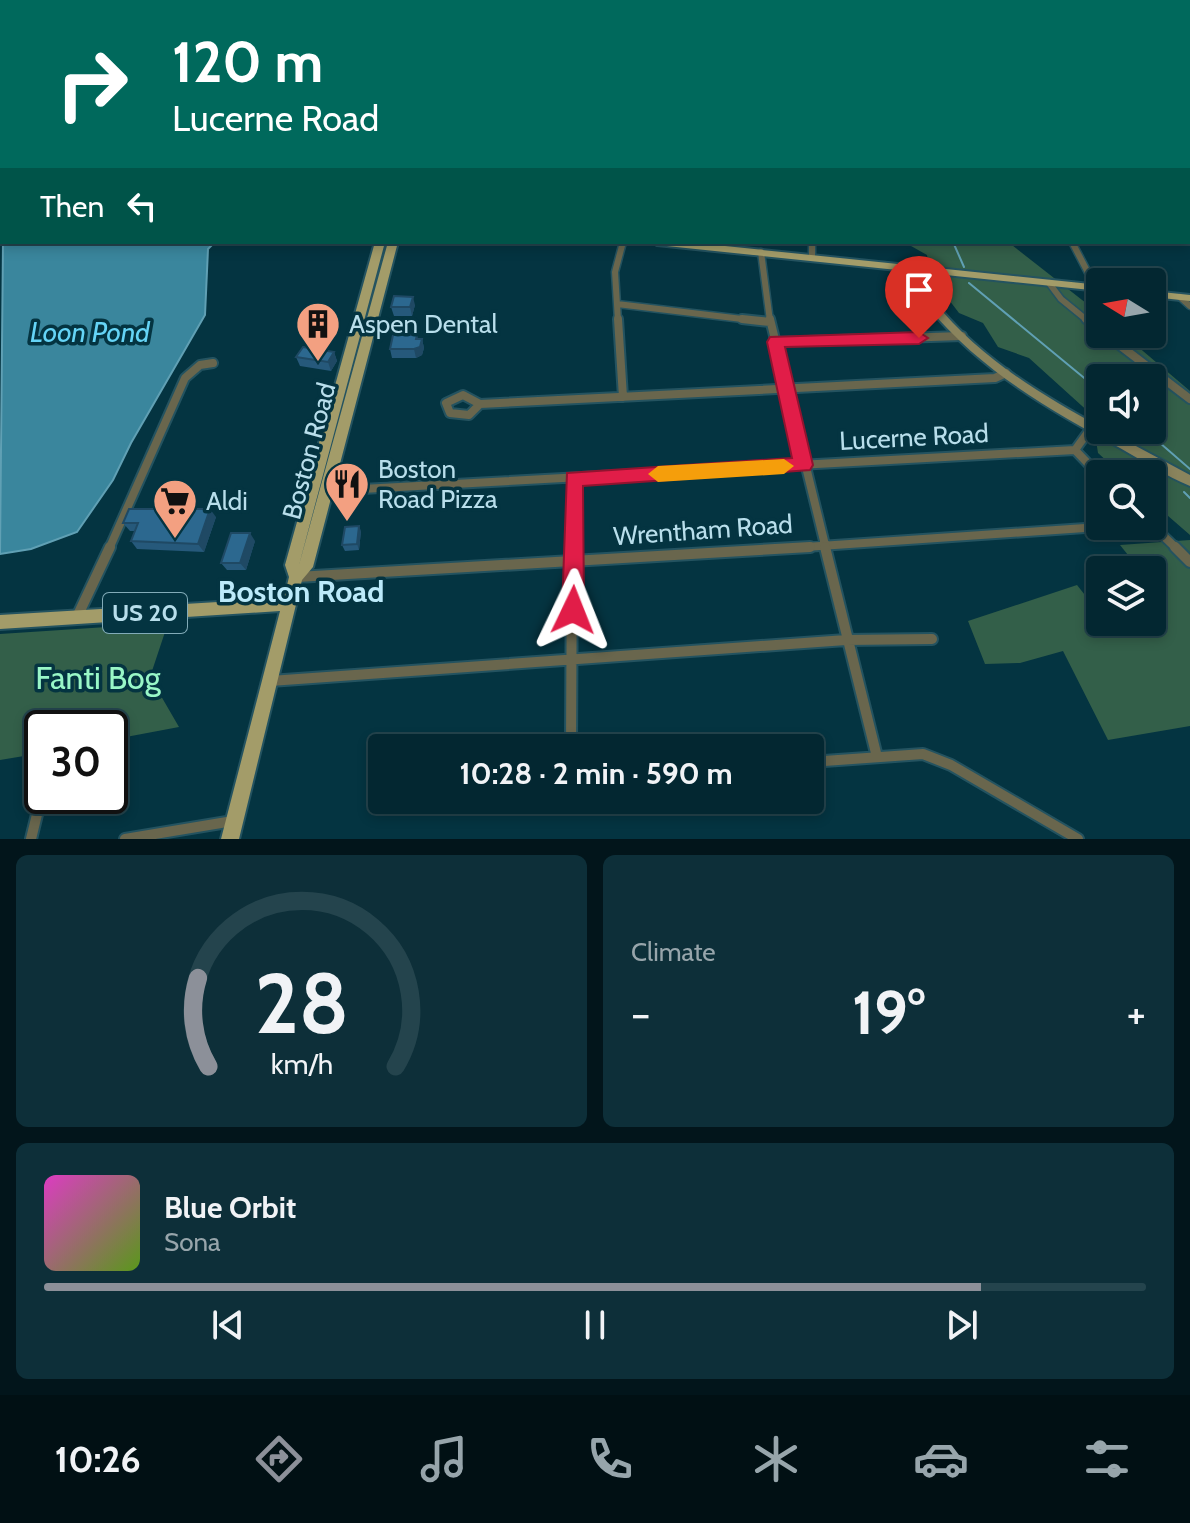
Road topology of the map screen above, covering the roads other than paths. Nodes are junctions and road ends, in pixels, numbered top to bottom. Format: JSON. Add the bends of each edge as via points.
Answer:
{"nodes":[{"id":1,"x":622,"y":244,"type":"edge"},
{"id":2,"x":685,"y":244,"type":"edge"},
{"id":3,"x":812,"y":244,"type":"edge"},
{"id":4,"x":1073,"y":244,"type":"edge"},
{"id":5,"x":390,"y":245,"type":"edge"},
{"id":6,"x":761,"y":252,"type":"junction"},
{"id":7,"x":812,"y":258,"type":"junction"},
{"id":8,"x":906,"y":268,"type":"junction"},
{"id":9,"x":1087,"y":268,"type":"edge"},
{"id":10,"x":1049,"y":283,"type":"junction"},
{"id":11,"x":1086,"y":287,"type":"edge"},
{"id":12,"x":1185,"y":297,"type":"edge"},
{"id":13,"x":617,"y":304,"type":"junction"},
{"id":14,"x":1190,"y":306,"type":"edge"},
{"id":15,"x":1086,"y":319,"type":"edge"},
{"id":16,"x":770,"y":322,"type":"junction"},
{"id":17,"x":962,"y":336,"type":"junction"},
{"id":18,"x":775,"y":342,"type":"junction"},
{"id":19,"x":1123,"y":348,"type":"edge"},
{"id":20,"x":213,"y":363,"type":"dead end"},
{"id":21,"x":1006,"y":373,"type":"junction"},
{"id":22,"x":786,"y":387,"type":"junction"},
{"id":23,"x":623,"y":397,"type":"junction"},
{"id":24,"x":1190,"y":399,"type":"edge"},
{"id":25,"x":480,"y":404,"type":"dead end"},
{"id":26,"x":1086,"y":425,"type":"edge"},
{"id":27,"x":1086,"y":435,"type":"edge"},
{"id":28,"x":1121,"y":444,"type":"edge"},
{"id":29,"x":1075,"y":450,"type":"junction"},
{"id":30,"x":1086,"y":461,"type":"edge"},
{"id":31,"x":803,"y":465,"type":"junction"},
{"id":32,"x":573,"y":479,"type":"junction"},
{"id":33,"x":1190,"y":481,"type":"edge"},
{"id":34,"x":325,"y":491,"type":"junction"},
{"id":35,"x":1086,"y":528,"type":"edge"},
{"id":36,"x":1166,"y":539,"type":"edge"},
{"id":37,"x":824,"y":544,"type":"junction"},
{"id":38,"x":575,"y":561,"type":"junction"},
{"id":39,"x":1190,"y":562,"type":"edge"},
{"id":40,"x":296,"y":577,"type":"junction"},
{"id":41,"x":289,"y":604,"type":"junction"},
{"id":42,"x":77,"y":617,"type":"junction"},
{"id":43,"x":0,"y":622,"type":"edge"},
{"id":44,"x":932,"y":639,"type":"dead end"},
{"id":45,"x":846,"y":640,"type":"junction"},
{"id":46,"x":572,"y":659,"type":"junction"},
{"id":47,"x":270,"y":681,"type":"junction"},
{"id":48,"x":571,"y":734,"type":"edge"},
{"id":49,"x":877,"y":757,"type":"junction"},
{"id":50,"x":824,"y":761,"type":"edge"},
{"id":51,"x":37,"y":814,"type":"edge"},
{"id":52,"x":233,"y":821,"type":"junction"},
{"id":53,"x":31,"y":839,"type":"edge"},
{"id":54,"x":125,"y":839,"type":"edge"},
{"id":55,"x":230,"y":839,"type":"edge"},
{"id":56,"x":1078,"y":839,"type":"edge"}],
"edges":[{"from":1,"to":13,"type":"street","via":[[615,272]]},
{"from":2,"to":6,"type":"main road"},
{"from":3,"to":7,"type":"street"},
{"from":4,"to":9,"type":"street"},
{"from":5,"to":34,"type":"main road","name":"Boston Road"},
{"from":5,"to":40,"type":"main road","name":"Boston Road","via":[[291,569]]},
{"from":6,"to":7,"type":"main road"},
{"from":6,"to":16,"type":"street"},
{"from":7,"to":8,"type":"main road"},
{"from":8,"to":10,"type":"main road"},
{"from":8,"to":17,"type":"street"},
{"from":10,"to":11,"type":"main road"},
{"from":10,"to":15,"type":"street"},
{"from":12,"to":14,"type":"street"},
{"from":13,"to":16,"type":"street"},
{"from":13,"to":23,"type":"street"},
{"from":16,"to":18,"type":"street"},
{"from":17,"to":18,"type":"street"},
{"from":17,"to":21,"type":"street"},
{"from":18,"to":22,"type":"street"},
{"from":19,"to":24,"type":"street"},
{"from":20,"to":42,"type":"street","via":[[200,365],[185,378]]},
{"from":21,"to":22,"type":"street","via":[[995,378]]},
{"from":21,"to":26,"type":"street"},
{"from":22,"to":23,"type":"street"},
{"from":22,"to":31,"type":"street"},
{"from":23,"to":25,"type":"street"},
{"from":27,"to":29,"type":"street"},
{"from":28,"to":33,"type":"street"},
{"from":29,"to":30,"type":"street"},
{"from":29,"to":31,"type":"street","name":"Lucerne Road"},
{"from":31,"to":32,"type":"street","name":"Lucerne Road"},
{"from":31,"to":37,"type":"street"},
{"from":32,"to":34,"type":"street","name":"Lucerne Road"},
{"from":32,"to":38,"type":"street"},
{"from":34,"to":40,"type":"main road","name":"Boston Road","via":[[306,567]]},
{"from":35,"to":37,"type":"street","name":"Wrentham Road"},
{"from":36,"to":39,"type":"street"},
{"from":37,"to":38,"type":"street","name":"Wrentham Road"},
{"from":37,"to":45,"type":"street"},
{"from":38,"to":40,"type":"street","name":"Wrentham Road"},
{"from":38,"to":46,"type":"street"},
{"from":40,"to":41,"type":"main road","name":"Boston Road"},
{"from":41,"to":42,"type":"main road","number":"US 20"},
{"from":41,"to":47,"type":"main road","name":"Boston Road"},
{"from":42,"to":43,"type":"main road","number":"US 20"},
{"from":44,"to":45,"type":"street"},
{"from":45,"to":46,"type":"street"},
{"from":45,"to":49,"type":"street"},
{"from":46,"to":47,"type":"street"},
{"from":46,"to":48,"type":"street"},
{"from":47,"to":52,"type":"main road","name":"Boston Road"},
{"from":49,"to":50,"type":"street"},
{"from":49,"to":56,"type":"street","via":[[923,754],[951,765]]},
{"from":51,"to":53,"type":"street"},
{"from":52,"to":54,"type":"street"},
{"from":52,"to":55,"type":"main road","name":"Boston Road"}]}
